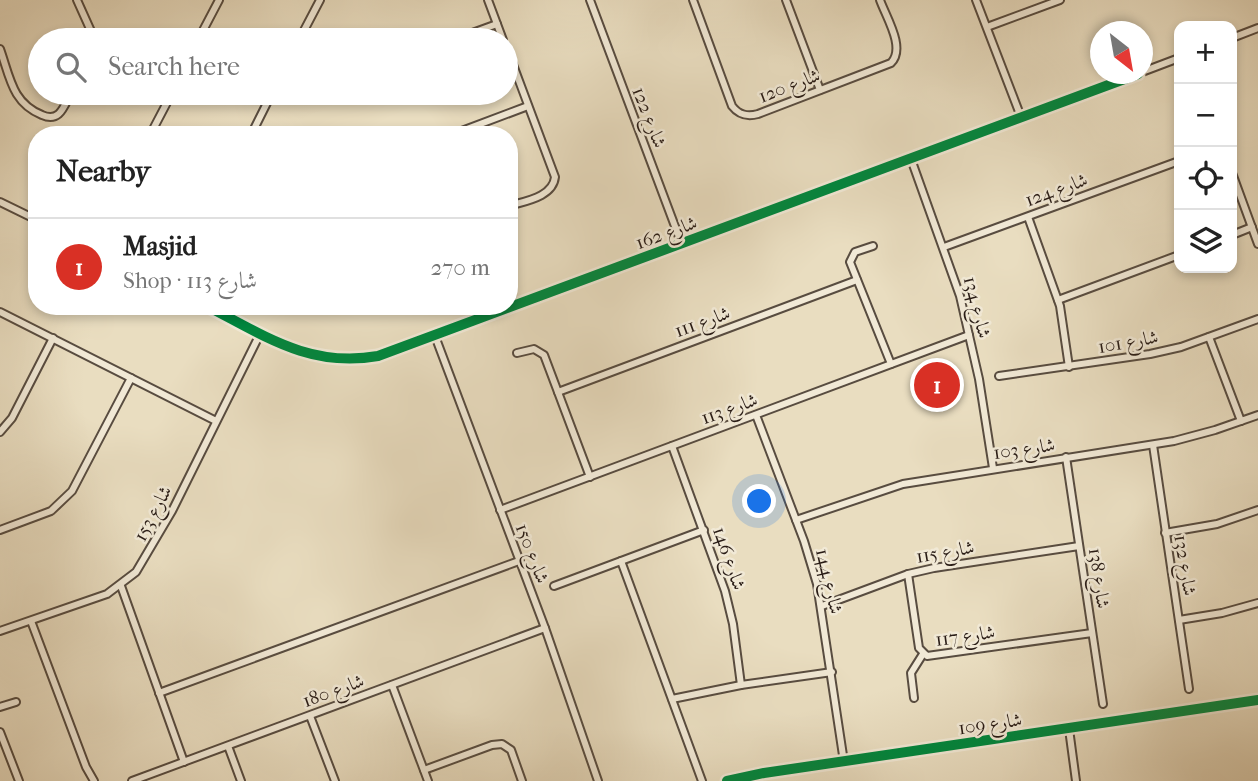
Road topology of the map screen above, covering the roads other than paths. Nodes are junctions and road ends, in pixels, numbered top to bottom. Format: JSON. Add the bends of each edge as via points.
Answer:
{"nodes":[{"id":1,"x":78,"y":0,"type":"edge"},
{"id":2,"x":219,"y":0,"type":"edge"},
{"id":3,"x":320,"y":0,"type":"edge"},
{"id":4,"x":488,"y":0,"type":"edge"},
{"id":5,"x":590,"y":0,"type":"edge"},
{"id":6,"x":692,"y":0,"type":"edge"},
{"id":7,"x":786,"y":0,"type":"edge"},
{"id":8,"x":880,"y":0,"type":"edge"},
{"id":9,"x":976,"y":0,"type":"edge"},
{"id":10,"x":1060,"y":0,"type":"edge"},
{"id":11,"x":497,"y":24,"type":"junction"},
{"id":12,"x":987,"y":27,"type":"junction"},
{"id":13,"x":90,"y":28,"type":"edge"},
{"id":14,"x":204,"y":28,"type":"edge"},
{"id":15,"x":305,"y":28,"type":"edge"},
{"id":16,"x":486,"y":28,"type":"edge"},
{"id":17,"x":498,"y":28,"type":"edge"},
{"id":18,"x":1258,"y":28,"type":"edge"},
{"id":19,"x":1237,"y":36,"type":"edge"},
{"id":20,"x":0,"y":49,"type":"edge"},
{"id":21,"x":1174,"y":60,"type":"edge"},
{"id":22,"x":1153,"y":68,"type":"edge"},
{"id":23,"x":518,"y":79,"type":"edge"},
{"id":24,"x":1110,"y":84,"type":"edge"},
{"id":25,"x":820,"y":90,"type":"junction"},
{"id":26,"x":65,"y":105,"type":"edge"},
{"id":27,"x":166,"y":105,"type":"edge"},
{"id":28,"x":266,"y":105,"type":"edge"},
{"id":29,"x":528,"y":106,"type":"junction"},
{"id":30,"x":1021,"y":117,"type":"junction"},
{"id":31,"x":155,"y":126,"type":"edge"},
{"id":32,"x":256,"y":126,"type":"edge"},
{"id":33,"x":475,"y":126,"type":"edge"},
{"id":34,"x":911,"y":159,"type":"junction"},
{"id":35,"x":1174,"y":163,"type":"edge"},
{"id":36,"x":1237,"y":186,"type":"edge"},
{"id":37,"x":0,"y":202,"type":"edge"},
{"id":38,"x":518,"y":203,"type":"edge"},
{"id":39,"x":28,"y":216,"type":"edge"},
{"id":40,"x":1028,"y":216,"type":"junction"},
{"id":41,"x":1252,"y":227,"type":"junction"},
{"id":42,"x":1237,"y":233,"type":"edge"},
{"id":43,"x":1258,"y":244,"type":"edge"},
{"id":44,"x":682,"y":245,"type":"junction"},
{"id":45,"x":873,"y":246,"type":"dead end"},
{"id":46,"x":944,"y":247,"type":"junction"},
{"id":47,"x":1174,"y":257,"type":"edge"},
{"id":48,"x":858,"y":280,"type":"junction"},
{"id":49,"x":1058,"y":300,"type":"junction"},
{"id":50,"x":518,"y":305,"type":"edge"},
{"id":51,"x":0,"y":312,"type":"edge"},
{"id":52,"x":223,"y":315,"type":"edge"},
{"id":53,"x":492,"y":315,"type":"edge"},
{"id":54,"x":1258,"y":319,"type":"edge"},
{"id":55,"x":260,"y":334,"type":"junction"},
{"id":56,"x":969,"y":335,"type":"junction"},
{"id":57,"x":435,"y":336,"type":"junction"},
{"id":58,"x":1209,"y":337,"type":"junction"},
{"id":59,"x":52,"y":338,"type":"junction"},
{"id":60,"x":517,"y":353,"type":"dead end"},
{"id":61,"x":891,"y":364,"type":"junction"},
{"id":62,"x":1069,"y":367,"type":"junction"},
{"id":63,"x":999,"y":376,"type":"dead end"},
{"id":64,"x":131,"y":378,"type":"junction"},
{"id":65,"x":558,"y":392,"type":"junction"},
{"id":66,"x":756,"y":415,"type":"junction"},
{"id":67,"x":1258,"y":415,"type":"edge"},
{"id":68,"x":216,"y":421,"type":"junction"},
{"id":69,"x":1241,"y":421,"type":"junction"},
{"id":70,"x":0,"y":432,"type":"edge"},
{"id":71,"x":1153,"y":445,"type":"junction"},
{"id":72,"x":672,"y":446,"type":"junction"},
{"id":73,"x":1066,"y":457,"type":"junction"},
{"id":74,"x":993,"y":468,"type":"junction"},
{"id":75,"x":590,"y":477,"type":"junction"},
{"id":76,"x":500,"y":510,"type":"junction"},
{"id":77,"x":1258,"y":510,"type":"edge"},
{"id":78,"x":796,"y":520,"type":"junction"},
{"id":79,"x":0,"y":530,"type":"edge"},
{"id":80,"x":704,"y":530,"type":"junction"},
{"id":81,"x":1165,"y":533,"type":"junction"},
{"id":82,"x":1079,"y":546,"type":"junction"},
{"id":83,"x":519,"y":561,"type":"junction"},
{"id":84,"x":621,"y":561,"type":"junction"},
{"id":85,"x":908,"y":574,"type":"junction"},
{"id":86,"x":121,"y":586,"type":"junction"},
{"id":87,"x":554,"y":586,"type":"dead end"},
{"id":88,"x":1258,"y":603,"type":"edge"},
{"id":89,"x":821,"y":606,"type":"junction"},
{"id":90,"x":1179,"y":620,"type":"junction"},
{"id":91,"x":31,"y":621,"type":"junction"},
{"id":92,"x":545,"y":628,"type":"junction"},
{"id":93,"x":0,"y":631,"type":"edge"},
{"id":94,"x":1092,"y":633,"type":"junction"},
{"id":95,"x":923,"y":654,"type":"junction"},
{"id":96,"x":832,"y":672,"type":"junction"},
{"id":97,"x":392,"y":685,"type":"junction"},
{"id":98,"x":741,"y":685,"type":"junction"},
{"id":99,"x":1189,"y":690,"type":"dead end"},
{"id":100,"x":159,"y":693,"type":"junction"},
{"id":101,"x":914,"y":698,"type":"dead end"},
{"id":102,"x":672,"y":699,"type":"junction"},
{"id":103,"x":1258,"y":700,"type":"edge"},
{"id":104,"x":16,"y":702,"type":"dead end"},
{"id":105,"x":1102,"y":704,"type":"dead end"},
{"id":106,"x":0,"y":707,"type":"edge"},
{"id":107,"x":310,"y":716,"type":"junction"},
{"id":108,"x":1069,"y":729,"type":"junction"},
{"id":109,"x":0,"y":732,"type":"edge"},
{"id":110,"x":228,"y":746,"type":"junction"},
{"id":111,"x":4,"y":752,"type":"edge"},
{"id":112,"x":184,"y":762,"type":"junction"},
{"id":113,"x":844,"y":762,"type":"junction"},
{"id":114,"x":86,"y":767,"type":"junction"},
{"id":115,"x":424,"y":770,"type":"junction"},
{"id":116,"x":19,"y":781,"type":"edge"},
{"id":117,"x":86,"y":781,"type":"edge"},
{"id":118,"x":94,"y":781,"type":"edge"},
{"id":119,"x":132,"y":781,"type":"edge"},
{"id":120,"x":241,"y":781,"type":"edge"},
{"id":121,"x":335,"y":781,"type":"edge"},
{"id":122,"x":428,"y":781,"type":"edge"},
{"id":123,"x":522,"y":781,"type":"edge"},
{"id":124,"x":598,"y":781,"type":"edge"},
{"id":125,"x":702,"y":781,"type":"edge"},
{"id":126,"x":727,"y":781,"type":"edge"},
{"id":127,"x":1076,"y":781,"type":"edge"}],
"edges":[{"from":1,"to":13,"type":"street"},
{"from":2,"to":14,"type":"street"},
{"from":3,"to":15,"type":"street"},
{"from":4,"to":11,"type":"street"},
{"from":5,"to":44,"type":"street","name":"شارع 122"},
{"from":6,"to":25,"type":"street","name":"شارع 120","via":[[736,111],[752,116]]},
{"from":7,"to":25,"type":"street"},
{"from":8,"to":25,"type":"street","name":"شارع 120","via":[[898,49],[895,59]]},
{"from":9,"to":12,"type":"street"},
{"from":10,"to":12,"type":"street"},
{"from":11,"to":16,"type":"street"},
{"from":11,"to":17,"type":"street"},
{"from":12,"to":30,"type":"street"},
{"from":18,"to":19,"type":"street"},
{"from":20,"to":26,"type":"street","via":[[26,108],[55,118]]},
{"from":21,"to":22,"type":"street","name":"شارع 162"},
{"from":23,"to":29,"type":"street"},
{"from":24,"to":30,"type":"street","name":"شارع 162"},
{"from":27,"to":31,"type":"street"},
{"from":28,"to":32,"type":"street"},
{"from":29,"to":33,"type":"street"},
{"from":29,"to":38,"type":"street","via":[[554,183],[548,191]]},
{"from":30,"to":34,"type":"street","name":"شارع 162"},
{"from":34,"to":44,"type":"street","name":"شارع 162"},
{"from":34,"to":46,"type":"street","name":"شارع 134"},
{"from":35,"to":40,"type":"street","name":"شارع 124"},
{"from":36,"to":41,"type":"street"},
{"from":37,"to":39,"type":"street"},
{"from":40,"to":46,"type":"street","name":"شارع 124"},
{"from":40,"to":49,"type":"street"},
{"from":41,"to":42,"type":"street"},
{"from":41,"to":43,"type":"street"},
{"from":44,"to":50,"type":"street","name":"شارع 162"},
{"from":45,"to":48,"type":"street","via":[[850,258]]},
{"from":46,"to":56,"type":"street","name":"شارع 134"},
{"from":47,"to":49,"type":"street"},
{"from":48,"to":61,"type":"street"},
{"from":48,"to":65,"type":"street","name":"شارع 111"},
{"from":49,"to":62,"type":"street"},
{"from":51,"to":59,"type":"street"},
{"from":52,"to":55,"type":"street","name":"شارع 162"},
{"from":53,"to":57,"type":"street","name":"شارع 162"},
{"from":54,"to":58,"type":"street","name":"شارع 101"},
{"from":55,"to":57,"type":"street","name":"شارع 162","via":[[307,354],[342,360],[378,356]]},
{"from":55,"to":68,"type":"street","name":"شارع 153"},
{"from":56,"to":61,"type":"street","name":"شارع 113"},
{"from":56,"to":74,"type":"street","name":"شارع 134"},
{"from":57,"to":76,"type":"street","name":"شارع 150"},
{"from":58,"to":62,"type":"street","name":"شارع 101","via":[[1150,354]]},
{"from":58,"to":69,"type":"street"},
{"from":59,"to":64,"type":"street"},
{"from":59,"to":70,"type":"street","via":[[12,418]]},
{"from":60,"to":65,"type":"street","via":[[542,352]]},
{"from":61,"to":66,"type":"street","name":"شارع 113"},
{"from":62,"to":63,"type":"street","name":"شارع 101"},
{"from":64,"to":68,"type":"street"},
{"from":64,"to":79,"type":"street","via":[[72,491],[51,511]]},
{"from":65,"to":75,"type":"street"},
{"from":66,"to":72,"type":"street","name":"شارع 113"},
{"from":66,"to":78,"type":"street","name":"شارع 144"},
{"from":67,"to":69,"type":"street","name":"شارع 103"},
{"from":68,"to":86,"type":"street","name":"شارع 153","via":[[143,562]]},
{"from":69,"to":71,"type":"street","name":"شارع 103"},
{"from":71,"to":73,"type":"street","name":"شارع 103"},
{"from":71,"to":81,"type":"street","name":"شارع 132"},
{"from":72,"to":75,"type":"street","name":"شارع 113"},
{"from":72,"to":80,"type":"street","name":"شارع 146"},
{"from":73,"to":74,"type":"street","name":"شارع 103"},
{"from":73,"to":82,"type":"street","name":"شارع 138"},
{"from":74,"to":78,"type":"street","name":"شارع 103","via":[[893,486]]},
{"from":75,"to":76,"type":"street","name":"شارع 113"},
{"from":76,"to":83,"type":"street","name":"شارع 150"},
{"from":77,"to":81,"type":"street","via":[[1217,524]]},
{"from":78,"to":89,"type":"street","name":"شارع 144"},
{"from":80,"to":84,"type":"street"},
{"from":80,"to":98,"type":"street","name":"شارع 146","via":[[730,608]]},
{"from":81,"to":90,"type":"street","name":"شارع 132"},
{"from":82,"to":85,"type":"street","name":"شارع 115"},
{"from":82,"to":94,"type":"street","name":"شارع 138"},
{"from":83,"to":92,"type":"street","name":"شارع 150"},
{"from":83,"to":100,"type":"street"},
{"from":84,"to":87,"type":"street"},
{"from":84,"to":102,"type":"street"},
{"from":85,"to":89,"type":"street","name":"شارع 115"},
{"from":85,"to":95,"type":"street","name":"شارع 117"},
{"from":86,"to":91,"type":"street","name":"شارع 153"},
{"from":86,"to":100,"type":"street"},
{"from":88,"to":90,"type":"street"},
{"from":89,"to":96,"type":"street","name":"شارع 144"},
{"from":90,"to":99,"type":"street","name":"شارع 132"},
{"from":91,"to":93,"type":"street","name":"شارع 153"},
{"from":91,"to":114,"type":"street"},
{"from":92,"to":97,"type":"street","name":"شارع 180"},
{"from":92,"to":124,"type":"street","name":"شارع 150"},
{"from":94,"to":95,"type":"street","name":"شارع 117","via":[[931,657]]},
{"from":94,"to":105,"type":"street","name":"شارع 138"},
{"from":95,"to":101,"type":"street","via":[[911,673]]},
{"from":96,"to":98,"type":"street"},
{"from":96,"to":113,"type":"street","name":"شارع 144"},
{"from":97,"to":107,"type":"street","name":"شارع 180"},
{"from":97,"to":115,"type":"street"},
{"from":98,"to":102,"type":"street"},
{"from":100,"to":112,"type":"street"},
{"from":102,"to":125,"type":"street"},
{"from":103,"to":108,"type":"street","name":"شارع 109"},
{"from":104,"to":106,"type":"street"},
{"from":107,"to":110,"type":"street","name":"شارع 180"},
{"from":107,"to":121,"type":"street"},
{"from":108,"to":113,"type":"street","name":"شارع 109"},
{"from":108,"to":127,"type":"street"},
{"from":109,"to":111,"type":"street"},
{"from":110,"to":112,"type":"street","name":"شارع 180"},
{"from":110,"to":120,"type":"street"},
{"from":111,"to":116,"type":"street"},
{"from":112,"to":119,"type":"street","name":"شارع 180"},
{"from":113,"to":126,"type":"street","name":"شارع 109"},
{"from":114,"to":117,"type":"street"},
{"from":114,"to":118,"type":"street"},
{"from":115,"to":122,"type":"street"},
{"from":115,"to":123,"type":"street","via":[[502,744],[510,750]]}]}
